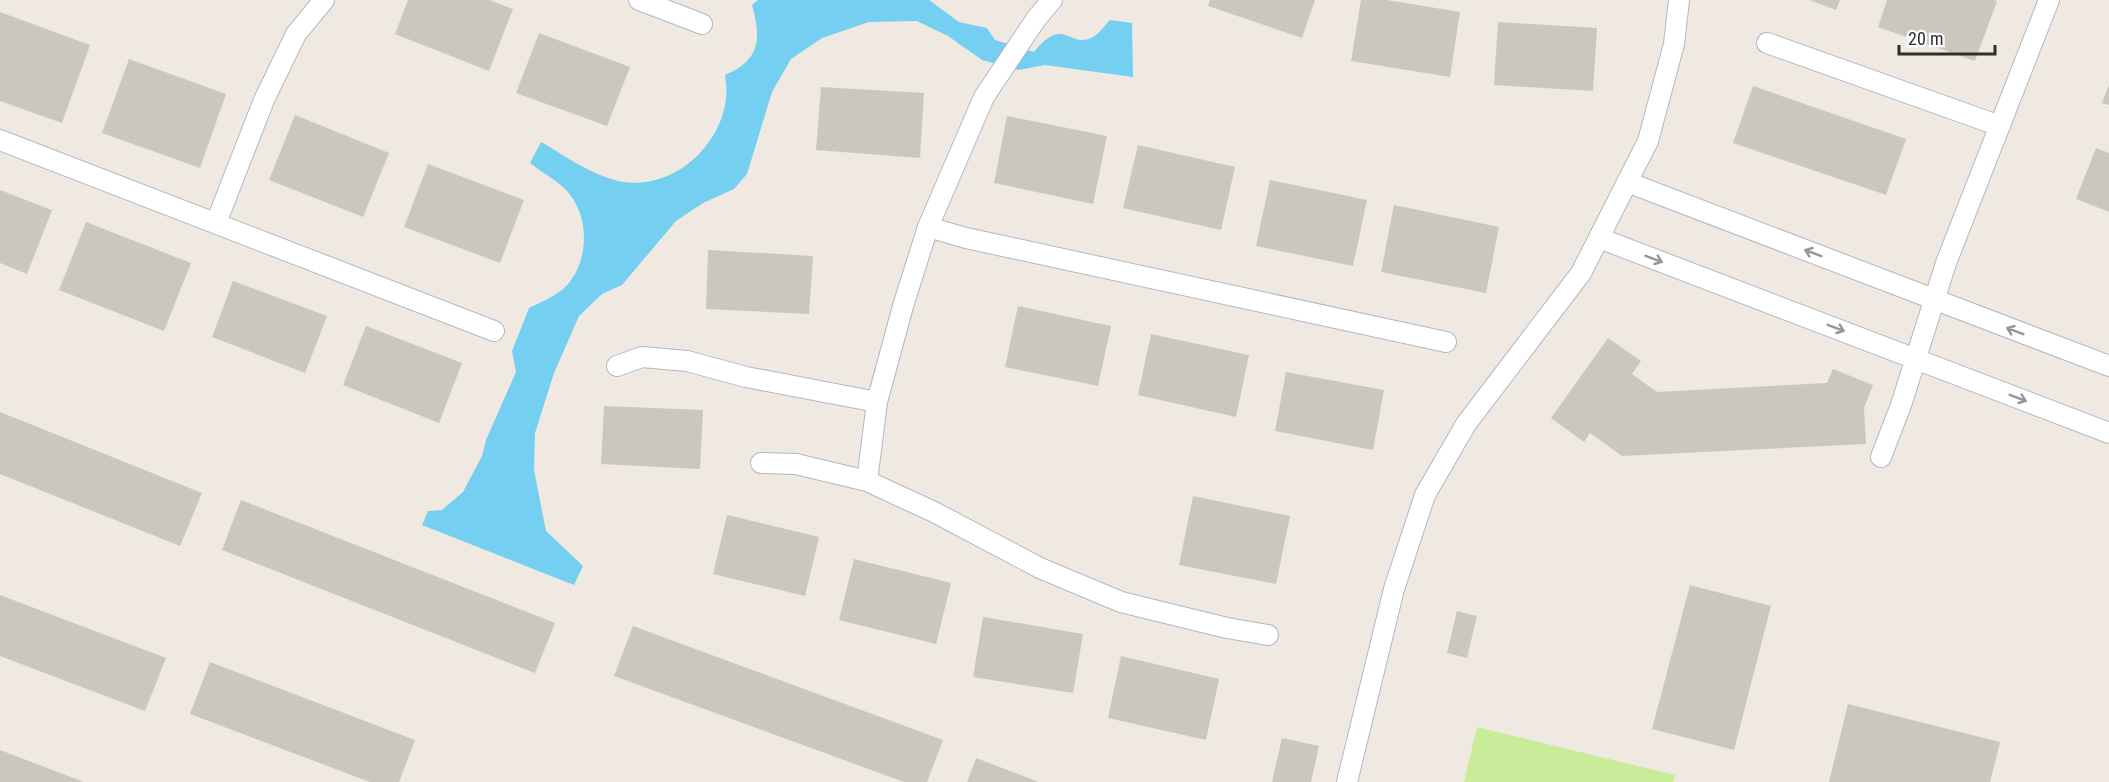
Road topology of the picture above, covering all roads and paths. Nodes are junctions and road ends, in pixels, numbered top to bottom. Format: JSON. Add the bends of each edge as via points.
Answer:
{"nodes":[{"id":1,"x":324,"y":0,"type":"edge"},
{"id":2,"x":639,"y":0,"type":"edge"},
{"id":3,"x":1052,"y":0,"type":"edge"},
{"id":4,"x":1679,"y":0,"type":"edge"},
{"id":5,"x":2049,"y":0,"type":"edge"},
{"id":6,"x":702,"y":24,"type":"dead end"},
{"id":7,"x":1767,"y":43,"type":"dead end"},
{"id":8,"x":2000,"y":126,"type":"junction"},
{"id":9,"x":0,"y":140,"type":"edge"},
{"id":10,"x":1627,"y":182,"type":"junction"},
{"id":11,"x":216,"y":224,"type":"junction"},
{"id":12,"x":928,"y":227,"type":"junction"},
{"id":13,"x":1599,"y":238,"type":"junction"},
{"id":14,"x":1934,"y":300,"type":"junction"},
{"id":15,"x":494,"y":332,"type":"dead end"},
{"id":16,"x":1446,"y":342,"type":"dead end"},
{"id":17,"x":1916,"y":359,"type":"junction"},
{"id":18,"x":617,"y":366,"type":"dead end"},
{"id":19,"x":2109,"y":366,"type":"edge"},
{"id":20,"x":878,"y":402,"type":"junction"},
{"id":21,"x":2109,"y":433,"type":"edge"},
{"id":22,"x":1881,"y":457,"type":"dead end"},
{"id":23,"x":761,"y":463,"type":"dead end"},
{"id":24,"x":867,"y":482,"type":"junction"},
{"id":25,"x":1268,"y":635,"type":"dead end"},
{"id":26,"x":1347,"y":782,"type":"edge"}],
"edges":[{"from":1,"to":11,"type":"lane","via":[[296,34],[264,100]]},
{"from":2,"to":6,"type":"lane"},
{"from":3,"to":12,"type":"lane","via":[[984,97]]},
{"from":4,"to":10,"type":"lane","via":[[1674,44],[1648,141]]},
{"from":5,"to":8,"type":"lane"},
{"from":7,"to":8,"type":"lane"},
{"from":8,"to":14,"type":"lane"},
{"from":9,"to":11,"type":"lane"},
{"from":10,"to":13,"type":"lane"},
{"from":14,"to":10,"type":"lane","one_way":true},
{"from":11,"to":15,"type":"lane"},
{"from":12,"to":16,"type":"lane"},
{"from":12,"to":20,"type":"lane"},
{"from":13,"to":17,"type":"lane","one_way":true},
{"from":13,"to":26,"type":"lane","via":[[1581,273],[1466,424],[1425,495],[1394,588]]},
{"from":14,"to":17,"type":"lane"},
{"from":19,"to":14,"type":"lane","one_way":true},
{"from":17,"to":21,"type":"lane","one_way":true},
{"from":17,"to":22,"type":"lane"},
{"from":18,"to":20,"type":"lane","via":[[642,357],[687,361],[746,377]]},
{"from":20,"to":24,"type":"lane"},
{"from":23,"to":24,"type":"lane","via":[[796,464]]},
{"from":24,"to":25,"type":"lane","via":[[1040,568],[1121,602]]}]}
